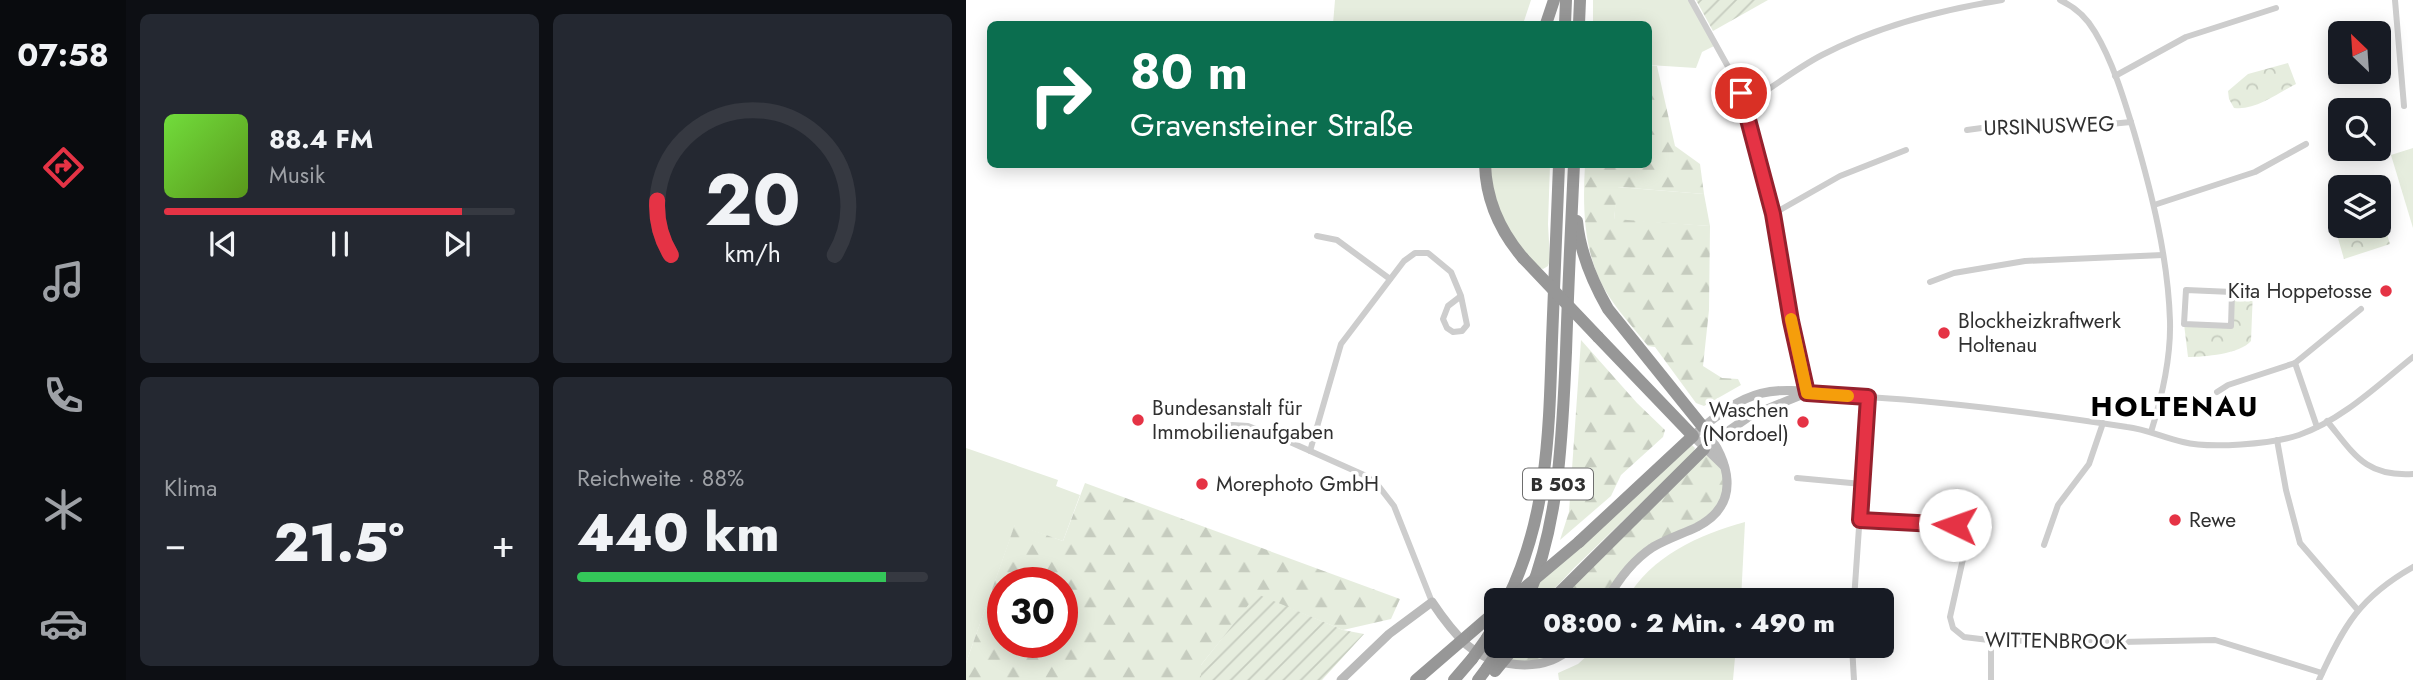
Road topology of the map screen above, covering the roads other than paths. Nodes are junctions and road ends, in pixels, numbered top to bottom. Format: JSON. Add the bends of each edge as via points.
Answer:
{"nodes":[{"id":1,"x":1554,"y":0,"type":"edge"},
{"id":2,"x":1566,"y":0,"type":"edge"},
{"id":3,"x":1580,"y":0,"type":"edge"},
{"id":4,"x":1691,"y":0,"type":"edge"},
{"id":5,"x":2003,"y":0,"type":"edge"},
{"id":6,"x":2060,"y":0,"type":"edge"},
{"id":7,"x":2395,"y":0,"type":"edge"},
{"id":8,"x":2276,"y":8,"type":"dead end"},
{"id":9,"x":1547,"y":21,"type":"edge"},
{"id":10,"x":1565,"y":21,"type":"edge"},
{"id":11,"x":1579,"y":21,"type":"edge"},
{"id":12,"x":2115,"y":76,"type":"junction"},
{"id":13,"x":1745,"y":104,"type":"junction"},
{"id":14,"x":2404,"y":106,"type":"dead end"},
{"id":15,"x":2131,"y":122,"type":"junction"},
{"id":16,"x":1967,"y":130,"type":"dead end"},
{"id":17,"x":2306,"y":144,"type":"dead end"},
{"id":18,"x":1906,"y":150,"type":"dead end"},
{"id":19,"x":1485,"y":168,"type":"edge"},
{"id":20,"x":1559,"y":168,"type":"edge"},
{"id":21,"x":1574,"y":170,"type":"edge"},
{"id":22,"x":2154,"y":205,"type":"junction"},
{"id":23,"x":1773,"y":214,"type":"junction"},
{"id":24,"x":1317,"y":236,"type":"dead end"},
{"id":25,"x":2164,"y":256,"type":"junction"},
{"id":26,"x":1390,"y":279,"type":"junction"},
{"id":27,"x":1930,"y":282,"type":"dead end"},
{"id":28,"x":2232,"y":292,"type":"joint"},
{"id":29,"x":1461,"y":296,"type":"junction"},
{"id":30,"x":2361,"y":309,"type":"dead end"},
{"id":31,"x":2413,"y":357,"type":"edge"},
{"id":32,"x":2295,"y":363,"type":"junction"},
{"id":33,"x":1807,"y":393,"type":"junction"},
{"id":34,"x":2217,"y":393,"type":"dead end"},
{"id":35,"x":1868,"y":397,"type":"junction"},
{"id":36,"x":2327,"y":421,"type":"junction"},
{"id":37,"x":2103,"y":423,"type":"junction"},
{"id":38,"x":1232,"y":425,"type":"dead end"},
{"id":39,"x":2318,"y":427,"type":"junction"},
{"id":40,"x":1698,"y":432,"type":"junction"},
{"id":41,"x":2151,"y":432,"type":"junction"},
{"id":42,"x":2277,"y":440,"type":"junction"},
{"id":43,"x":1709,"y":445,"type":"junction"},
{"id":44,"x":1310,"y":451,"type":"junction"},
{"id":45,"x":2413,"y":474,"type":"edge"},
{"id":46,"x":1797,"y":478,"type":"dead end"},
{"id":47,"x":1863,"y":484,"type":"junction"},
{"id":48,"x":1860,"y":520,"type":"junction"},
{"id":49,"x":2044,"y":545,"type":"dead end"},
{"id":50,"x":2413,"y":567,"type":"edge"},
{"id":51,"x":1513,"y":588,"type":"edge"},
{"id":52,"x":1523,"y":588,"type":"edge"},
{"id":53,"x":1531,"y":588,"type":"edge"},
{"id":54,"x":1564,"y":588,"type":"edge"},
{"id":55,"x":1616,"y":588,"type":"edge"},
{"id":56,"x":1854,"y":588,"type":"edge"},
{"id":57,"x":1432,"y":602,"type":"junction"},
{"id":58,"x":2357,"y":609,"type":"junction"},
{"id":59,"x":1484,"y":621,"type":"edge"},
{"id":60,"x":1991,"y":641,"type":"junction"},
{"id":61,"x":1484,"y":642,"type":"edge"},
{"id":62,"x":1484,"y":655,"type":"edge"},
{"id":63,"x":1491,"y":658,"type":"edge"},
{"id":64,"x":1500,"y":658,"type":"edge"},
{"id":65,"x":1555,"y":658,"type":"edge"},
{"id":66,"x":1853,"y":658,"type":"edge"},
{"id":67,"x":1490,"y":673,"type":"edge"},
{"id":68,"x":2320,"y":677,"type":"edge"},
{"id":69,"x":1341,"y":680,"type":"edge"},
{"id":70,"x":1416,"y":680,"type":"edge"},
{"id":71,"x":1454,"y":680,"type":"edge"},
{"id":72,"x":1478,"y":680,"type":"edge"},
{"id":73,"x":1854,"y":680,"type":"edge"},
{"id":74,"x":1991,"y":680,"type":"edge"}],
"edges":[{"from":1,"to":9,"type":"highway"},
{"from":2,"to":10,"type":"highway"},
{"from":3,"to":11,"type":"highway"},
{"from":4,"to":13,"type":"street"},
{"from":5,"to":13,"type":"street","via":[[1928,15],[1870,33],[1821,55]]},
{"from":6,"to":12,"type":"street","via":[[2073,7],[2094,31]]},
{"from":7,"to":14,"type":"street"},
{"from":8,"to":12,"type":"street","via":[[2186,37]]},
{"from":12,"to":15,"type":"street"},
{"from":13,"to":23,"type":"street"},
{"from":15,"to":16,"type":"street","name":"URSINUSWEG","via":[[2011,124]]},
{"from":15,"to":22,"type":"street"},
{"from":17,"to":22,"type":"street","via":[[2255,172]]},
{"from":18,"to":23,"type":"street","via":[[1840,176]]},
{"from":19,"to":40,"type":"highway","bridge":true,"via":[[1496,216],[1523,258]]},
{"from":20,"to":51,"type":"highway","number":"B 503","via":[[1543,486],[1528,553]]},
{"from":21,"to":40,"type":"highway","via":[[1582,253],[1596,288]]},
{"from":21,"to":53,"type":"highway","number":"B 503","via":[[1557,488]]},
{"from":22,"to":25,"type":"street"},
{"from":23,"to":33,"type":"street"},
{"from":24,"to":26,"type":"street","via":[[1337,240]]},
{"from":25,"to":27,"type":"street","via":[[2025,261],[1954,273]]},
{"from":25,"to":41,"type":"street","via":[[2170,341]]},
{"from":26,"to":29,"type":"street","via":[[1408,257],[1428,253],[1451,272]]},
{"from":26,"to":44,"type":"street","via":[[1341,344]]},
{"from":28,"to":28,"type":"street","via":[[2186,290],[2184,324],[2231,326]]},
{"from":29,"to":29,"type":"street","via":[[1443,315],[1453,332],[1467,325]]},
{"from":30,"to":32,"type":"street"},
{"from":31,"to":36,"type":"street"},
{"from":32,"to":34,"type":"street","via":[[2228,385]]},
{"from":32,"to":39,"type":"street"},
{"from":33,"to":35,"type":"street"},
{"from":33,"to":40,"type":"street","via":[[1782,389],[1758,393],[1731,405]]},
{"from":33,"to":43,"type":"street","via":[[1750,415]]},
{"from":35,"to":37,"type":"street"},
{"from":35,"to":47,"type":"street"},
{"from":36,"to":39,"type":"street"},
{"from":36,"to":45,"type":"street","via":[[2363,462],[2383,471]]},
{"from":37,"to":41,"type":"street"},
{"from":37,"to":49,"type":"street","via":[[2089,464],[2058,505]]},
{"from":38,"to":44,"type":"street","via":[[1248,426]]},
{"from":39,"to":42,"type":"street"},
{"from":40,"to":43,"type":"street"},
{"from":40,"to":52,"type":"highway","bridge":true},
{"from":41,"to":42,"type":"street","via":[[2196,444]]},
{"from":42,"to":58,"type":"street","via":[[2300,543]]},
{"from":43,"to":54,"type":"highway"},
{"from":43,"to":55,"type":"street","via":[[1724,466],[1728,487],[1724,501],[1713,516],[1696,527],[1651,548]]},
{"from":44,"to":57,"type":"street","via":[[1364,475],[1388,496]]},
{"from":46,"to":47,"type":"street"},
{"from":47,"to":48,"type":"street"},
{"from":48,"to":56,"type":"street"},
{"from":48,"to":60,"type":"street","name":"WITTENBROOK","via":[[1963,528],[1967,541],[1950,621],[1964,637]]},
{"from":50,"to":58,"type":"street","via":[[2391,579]]},
{"from":57,"to":62,"type":"street","via":[[1468,646]]},
{"from":57,"to":69,"type":"street","via":[[1389,634]]},
{"from":58,"to":68,"type":"street"},
{"from":59,"to":70,"type":"highway","bridge":true},
{"from":60,"to":68,"type":"street","name":"WITTENBROOK","via":[[2215,640]]},
{"from":60,"to":74,"type":"street"},
{"from":61,"to":71,"type":"highway","bridge":true},
{"from":63,"to":65,"type":"street","via":[[1509,664]]},
{"from":64,"to":67,"type":"highway","bridge":true},
{"from":66,"to":73,"type":"street"},
{"from":67,"to":72,"type":"highway"}]}
